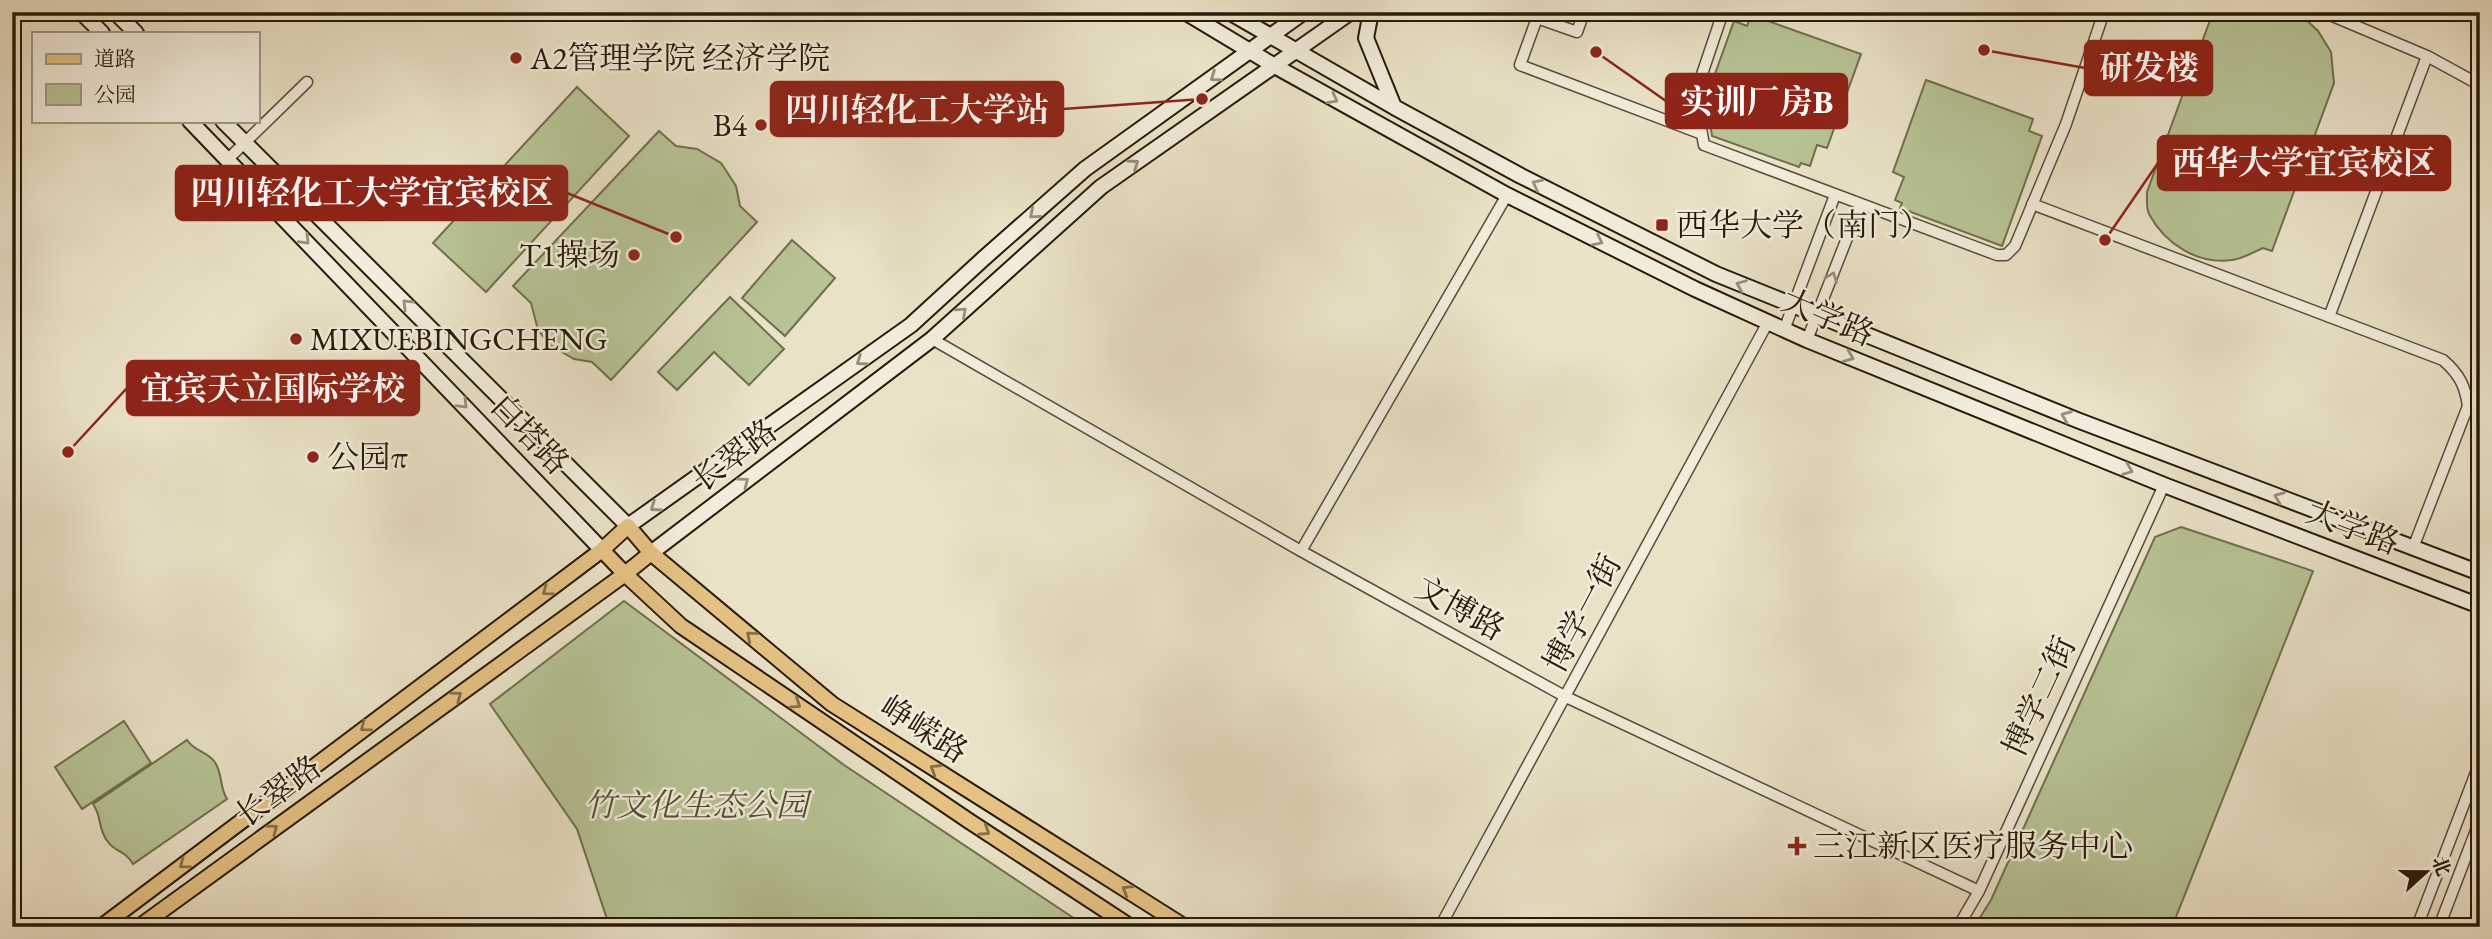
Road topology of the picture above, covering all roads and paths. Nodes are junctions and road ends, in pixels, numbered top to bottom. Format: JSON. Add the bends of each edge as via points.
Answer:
{"nodes":[{"id":1,"x":81,"y":12,"type":"edge"},
{"id":2,"x":115,"y":12,"type":"edge"},
{"id":3,"x":1185,"y":12,"type":"edge"},
{"id":4,"x":1229,"y":12,"type":"edge"},
{"id":5,"x":1304,"y":12,"type":"edge"},
{"id":6,"x":1351,"y":12,"type":"edge"},
{"id":7,"x":1371,"y":12,"type":"edge"},
{"id":8,"x":1584,"y":12,"type":"edge"},
{"id":9,"x":1723,"y":12,"type":"edge"},
{"id":10,"x":2104,"y":12,"type":"edge"},
{"id":11,"x":2323,"y":12,"type":"edge"},
{"id":12,"x":101,"y":32,"type":"edge"},
{"id":13,"x":135,"y":32,"type":"edge"},
{"id":14,"x":1270,"y":37,"type":"junction"},
{"id":15,"x":1295,"y":50,"type":"junction"},
{"id":16,"x":1250,"y":52,"type":"junction"},
{"id":17,"x":2427,"y":56,"type":"junction"},
{"id":18,"x":1273,"y":65,"type":"junction"},
{"id":19,"x":307,"y":82,"type":"dead end"},
{"id":20,"x":2480,"y":85,"type":"edge"},
{"id":21,"x":1394,"y":107,"type":"junction"},
{"id":22,"x":191,"y":122,"type":"edge"},
{"id":23,"x":224,"y":122,"type":"edge"},
{"id":24,"x":1702,"y":134,"type":"junction"},
{"id":25,"x":245,"y":143,"type":"junction"},
{"id":26,"x":228,"y":159,"type":"junction"},
{"id":27,"x":1507,"y":195,"type":"junction"},
{"id":28,"x":1835,"y":195,"type":"junction"},
{"id":29,"x":2032,"y":204,"type":"junction"},
{"id":30,"x":1860,"y":205,"type":"junction"},
{"id":31,"x":1794,"y":307,"type":"junction"},
{"id":32,"x":1817,"y":317,"type":"junction"},
{"id":33,"x":2329,"y":317,"type":"junction"},
{"id":34,"x":1768,"y":322,"type":"junction"},
{"id":35,"x":1784,"y":330,"type":"junction"},
{"id":36,"x":932,"y":339,"type":"junction"},
{"id":37,"x":1807,"y":340,"type":"junction"},
{"id":38,"x":2164,"y":485,"type":"junction"},
{"id":39,"x":628,"y":526,"type":"junction"},
{"id":40,"x":2413,"y":548,"type":"junction"},
{"id":41,"x":602,"y":550,"type":"junction"},
{"id":42,"x":1301,"y":551,"type":"junction"},
{"id":43,"x":651,"y":553,"type":"junction"},
{"id":44,"x":2480,"y":573,"type":"edge"},
{"id":45,"x":625,"y":574,"type":"junction"},
{"id":46,"x":2480,"y":606,"type":"edge"},
{"id":47,"x":1566,"y":697,"type":"junction"},
{"id":48,"x":2480,"y":762,"type":"edge"},
{"id":49,"x":2480,"y":820,"type":"edge"},
{"id":50,"x":1979,"y":891,"type":"junction"},
{"id":51,"x":101,"y":927,"type":"edge"},
{"id":52,"x":139,"y":927,"type":"edge"},
{"id":53,"x":1132,"y":927,"type":"edge"},
{"id":54,"x":1185,"y":927,"type":"edge"},
{"id":55,"x":1440,"y":927,"type":"edge"},
{"id":56,"x":1958,"y":927,"type":"edge"},
{"id":57,"x":2417,"y":927,"type":"edge"},
{"id":58,"x":2439,"y":927,"type":"edge"}],
"edges":[{"from":1,"to":12,"type":"main road"},
{"from":2,"to":13,"type":"main road"},
{"from":3,"to":16,"type":"main road","name":"大学路"},
{"from":4,"to":14,"type":"main road","name":"大学路"},
{"from":5,"to":14,"type":"main road","name":"长翠路"},
{"from":6,"to":15,"type":"main road","name":"长翠路"},
{"from":7,"to":21,"type":"main road","via":[[1366,38]]},
{"from":8,"to":24,"type":"street","via":[[1577,32],[1537,18],[1520,65]]},
{"from":9,"to":24,"type":"street","via":[[1695,95]]},
{"from":10,"to":29,"type":"street","via":[[2066,124]]},
{"from":11,"to":17,"type":"street"},
{"from":14,"to":15,"type":"main road","name":"大学路"},
{"from":14,"to":16,"type":"main road","name":"长翠路"},
{"from":15,"to":18,"type":"main road","name":"长翠路"},
{"from":15,"to":21,"type":"main road","name":"大学路"},
{"from":16,"to":18,"type":"main road","name":"大学路"},
{"from":16,"to":39,"type":"main road","name":"长翠路","one_way":true,"via":[[1085,169],[911,325]]},
{"from":17,"to":20,"type":"street"},
{"from":17,"to":33,"type":"street"},
{"from":18,"to":27,"type":"main road","name":"大学路","one_way":true},
{"from":36,"to":18,"type":"main road","name":"长翠路","one_way":true,"via":[[1101,187]]},
{"from":19,"to":25,"type":"street"},
{"from":31,"to":21,"type":"main road","name":"大学路","one_way":true,"via":[[1716,274]]},
{"from":22,"to":26,"type":"main road","name":"白塔路"},
{"from":23,"to":25,"type":"main road","name":"白塔路"},
{"from":24,"to":28,"type":"street","via":[[1704,145]]},
{"from":25,"to":26,"type":"street"},
{"from":39,"to":25,"type":"main road","name":"白塔路","one_way":true},
{"from":26,"to":41,"type":"main road","name":"白塔路","one_way":true},
{"from":27,"to":34,"type":"main road","name":"大学路","one_way":true},
{"from":27,"to":42,"type":"street"},
{"from":28,"to":30,"type":"street"},
{"from":28,"to":31,"type":"street"},
{"from":29,"to":30,"type":"street","via":[[2015,246],[2006,255]]},
{"from":29,"to":33,"type":"street"},
{"from":32,"to":30,"type":"street","one_way":true},
{"from":31,"to":32,"type":"main road","name":"大学路"},
{"from":31,"to":35,"type":"street"},
{"from":32,"to":37,"type":"street"},
{"from":40,"to":32,"type":"main road","name":"大学路","one_way":true},
{"from":33,"to":40,"type":"street","via":[[2443,360],[2465,384],[2468,405]]},
{"from":34,"to":35,"type":"main road","name":"大学路"},
{"from":34,"to":47,"type":"street","name":"博学一街"},
{"from":35,"to":37,"type":"main road","name":"大学路"},
{"from":36,"to":42,"type":"street","name":"文博路"},
{"from":43,"to":36,"type":"main road","name":"长翠路","one_way":true},
{"from":37,"to":38,"type":"main road","name":"大学路","one_way":true},
{"from":38,"to":46,"type":"main road","name":"大学路"},
{"from":38,"to":50,"type":"street","name":"博学二街"},
{"from":39,"to":41,"type":"main road","name":"长翠路"},
{"from":39,"to":43,"type":"main road","name":"白塔路"},
{"from":40,"to":44,"type":"main road","name":"大学路"},
{"from":41,"to":45,"type":"main road","name":"白塔路"},
{"from":41,"to":51,"type":"main road","name":"长翠路","one_way":true},
{"from":42,"to":47,"type":"street","name":"文博路"},
{"from":43,"to":45,"type":"main road","name":"长翠路"},
{"from":54,"to":43,"type":"main road","name":"峥嵘路","one_way":true,"via":[[832,704]]},
{"from":52,"to":45,"type":"main road","name":"长翠路","one_way":true},
{"from":45,"to":53,"type":"main road","name":"峥嵘路","one_way":true,"via":[[681,626]]},
{"from":47,"to":50,"type":"street","name":"文博路"},
{"from":47,"to":55,"type":"street","name":"博学一街"},
{"from":48,"to":57,"type":"street"},
{"from":49,"to":58,"type":"street"},
{"from":50,"to":56,"type":"street","name":"博学二街"}]}
